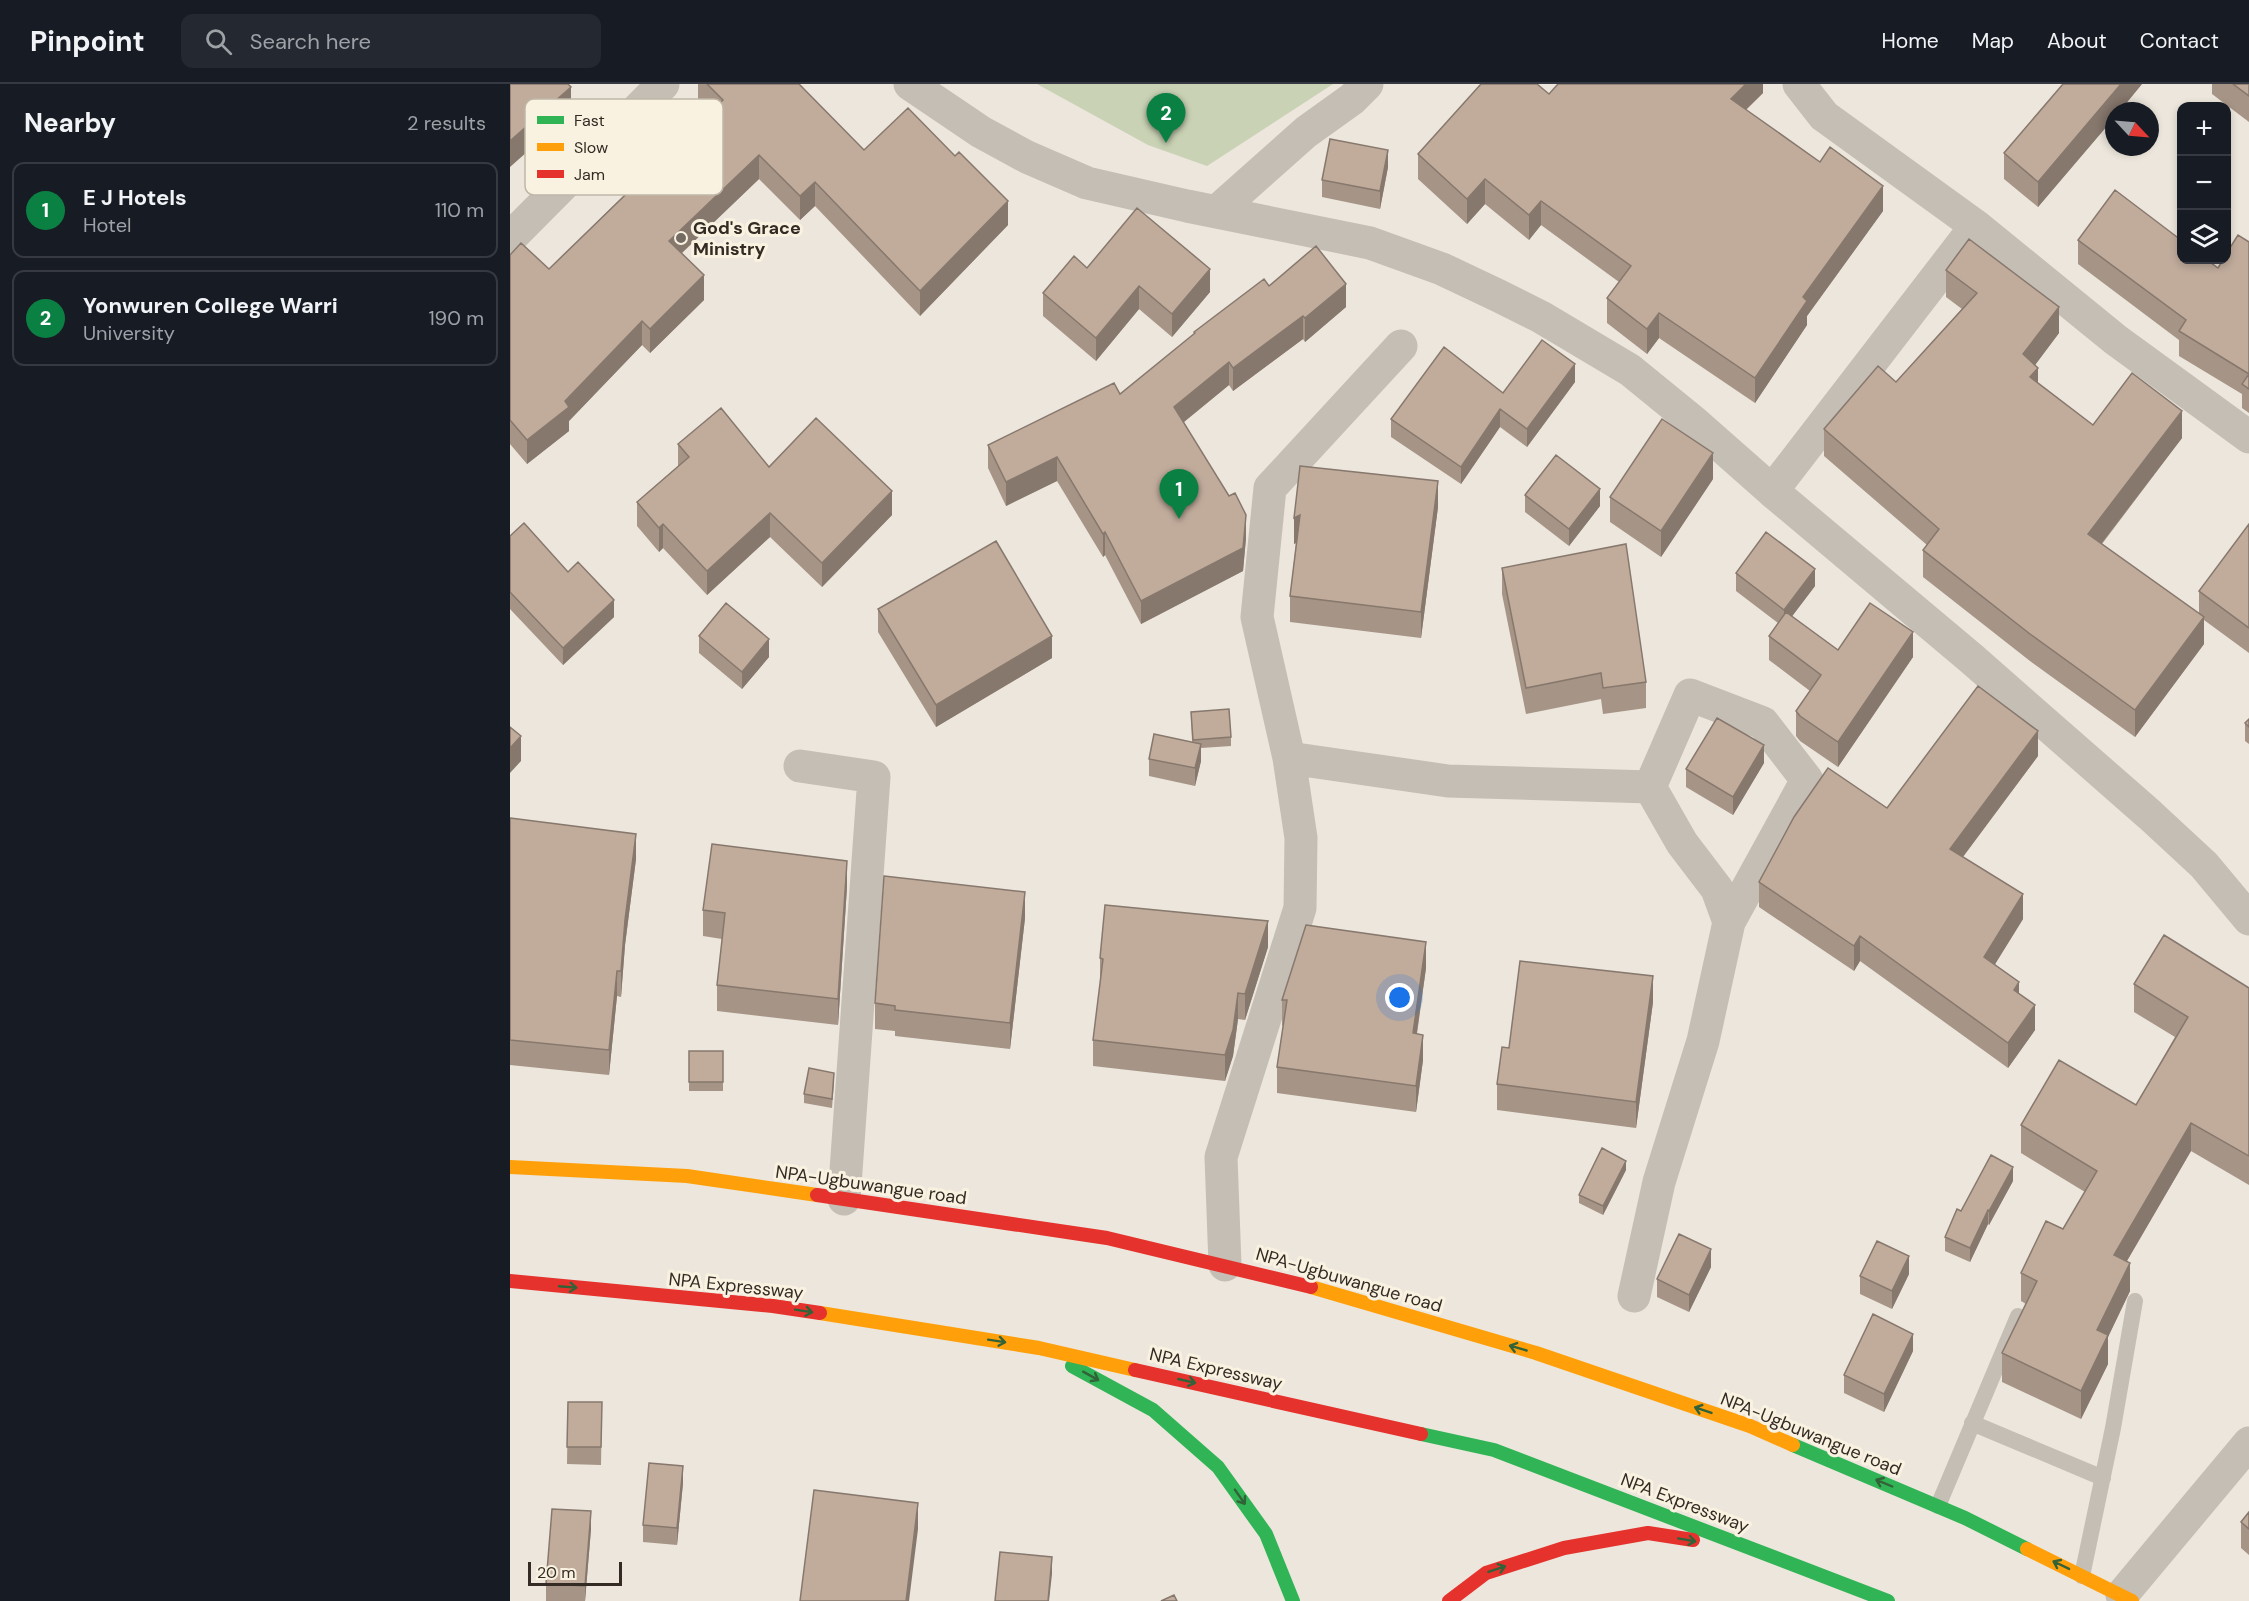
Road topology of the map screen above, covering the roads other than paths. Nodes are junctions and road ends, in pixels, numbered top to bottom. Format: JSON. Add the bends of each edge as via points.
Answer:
{"nodes":[{"id":1,"x":663,"y":84,"type":"edge"},
{"id":2,"x":910,"y":84,"type":"edge"},
{"id":3,"x":1367,"y":84,"type":"edge"},
{"id":4,"x":1799,"y":84,"type":"edge"},
{"id":5,"x":648,"y":99,"type":"edge"},
{"id":6,"x":553,"y":195,"type":"edge"},
{"id":7,"x":1216,"y":212,"type":"junction"},
{"id":8,"x":1976,"y":226,"type":"junction"},
{"id":9,"x":510,"y":238,"type":"edge"},
{"id":10,"x":1401,"y":346,"type":"dead end"},
{"id":11,"x":2249,"y":437,"type":"edge"},
{"id":12,"x":1772,"y":491,"type":"junction"},
{"id":13,"x":1289,"y":758,"type":"junction"},
{"id":14,"x":800,"y":766,"type":"dead end"},
{"id":15,"x":1650,"y":787,"type":"junction"},
{"id":16,"x":2249,"y":919,"type":"edge"},
{"id":17,"x":1729,"y":922,"type":"junction"},
{"id":18,"x":510,"y":1167,"type":"edge"},
{"id":19,"x":844,"y":1199,"type":"junction"},
{"id":20,"x":1225,"y":1265,"type":"junction"},
{"id":21,"x":510,"y":1281,"type":"edge"},
{"id":22,"x":1634,"y":1296,"type":"dead end"},
{"id":23,"x":2135,"y":1300,"type":"dead end"},
{"id":24,"x":2018,"y":1316,"type":"edge"},
{"id":25,"x":1039,"y":1348,"type":"junction"},
{"id":26,"x":1972,"y":1423,"type":"junction"},
{"id":27,"x":2249,"y":1443,"type":"edge"},
{"id":28,"x":2103,"y":1478,"type":"junction"},
{"id":29,"x":1938,"y":1506,"type":"junction"},
{"id":30,"x":1764,"y":1553,"type":"junction"},
{"id":31,"x":2082,"y":1576,"type":"junction"},
{"id":32,"x":2127,"y":1598,"type":"edge"},
{"id":33,"x":1293,"y":1601,"type":"edge"},
{"id":34,"x":1449,"y":1601,"type":"edge"},
{"id":35,"x":1888,"y":1601,"type":"edge"}],
"edges":[{"from":1,"to":5,"type":"street"},
{"from":2,"to":7,"type":"street","via":[[981,132],[1087,183]]},
{"from":3,"to":7,"type":"street"},
{"from":4,"to":8,"type":"street","via":[[1824,116]]},
{"from":6,"to":9,"type":"street"},
{"from":7,"to":12,"type":"street","via":[[1370,243],[1442,269],[1520,306],[1630,370]]},
{"from":8,"to":11,"type":"street","via":[[2116,340]]},
{"from":8,"to":12,"type":"street"},
{"from":10,"to":13,"type":"street","via":[[1270,488],[1257,617]]},
{"from":12,"to":16,"type":"street","via":[[2150,814],[2204,865]]},
{"from":13,"to":15,"type":"street","via":[[1448,781]]},
{"from":13,"to":20,"type":"street","via":[[1301,838],[1300,908],[1221,1157]]},
{"from":14,"to":19,"type":"street","via":[[874,777]]},
{"from":15,"to":17,"type":"street","via":[[1682,843],[1717,889]]},
{"from":15,"to":17,"type":"street","via":[[1690,694],[1763,723],[1807,780]]},
{"from":17,"to":22,"type":"street","via":[[1703,1041],[1659,1182]]},
{"from":18,"to":19,"type":"main road","name":"NPA-Ugbuwangue road","via":[[687,1176]]},
{"from":19,"to":20,"type":"main road","name":"NPA-Ugbuwangue road","via":[[1107,1238]]},
{"from":29,"to":20,"type":"main road","name":"NPA-Ugbuwangue road","one_way":true,"via":[[1750,1426],[1570,1365]]},
{"from":21,"to":25,"type":"main road","name":"NPA Expressway","one_way":true,"via":[[773,1306]]},
{"from":23,"to":28,"type":"lane"},
{"from":24,"to":26,"type":"lane"},
{"from":25,"to":30,"type":"main road","name":"NPA Expressway","one_way":true,"via":[[1494,1450]]},
{"from":25,"to":33,"type":"main road","one_way":true,"via":[[1153,1410],[1218,1467],[1266,1534]]},
{"from":26,"to":28,"type":"lane"},
{"from":26,"to":29,"type":"lane"},
{"from":27,"to":32,"type":"street"},
{"from":28,"to":31,"type":"lane"},
{"from":31,"to":29,"type":"main road","name":"NPA-Ugbuwangue road","one_way":true},
{"from":34,"to":30,"type":"main road","one_way":true,"via":[[1486,1573],[1564,1548],[1648,1533]]},
{"from":30,"to":35,"type":"main road","name":"NPA Expressway"},
{"from":31,"to":32,"type":"main road","name":"NPA-Ugbuwangue road"}]}
